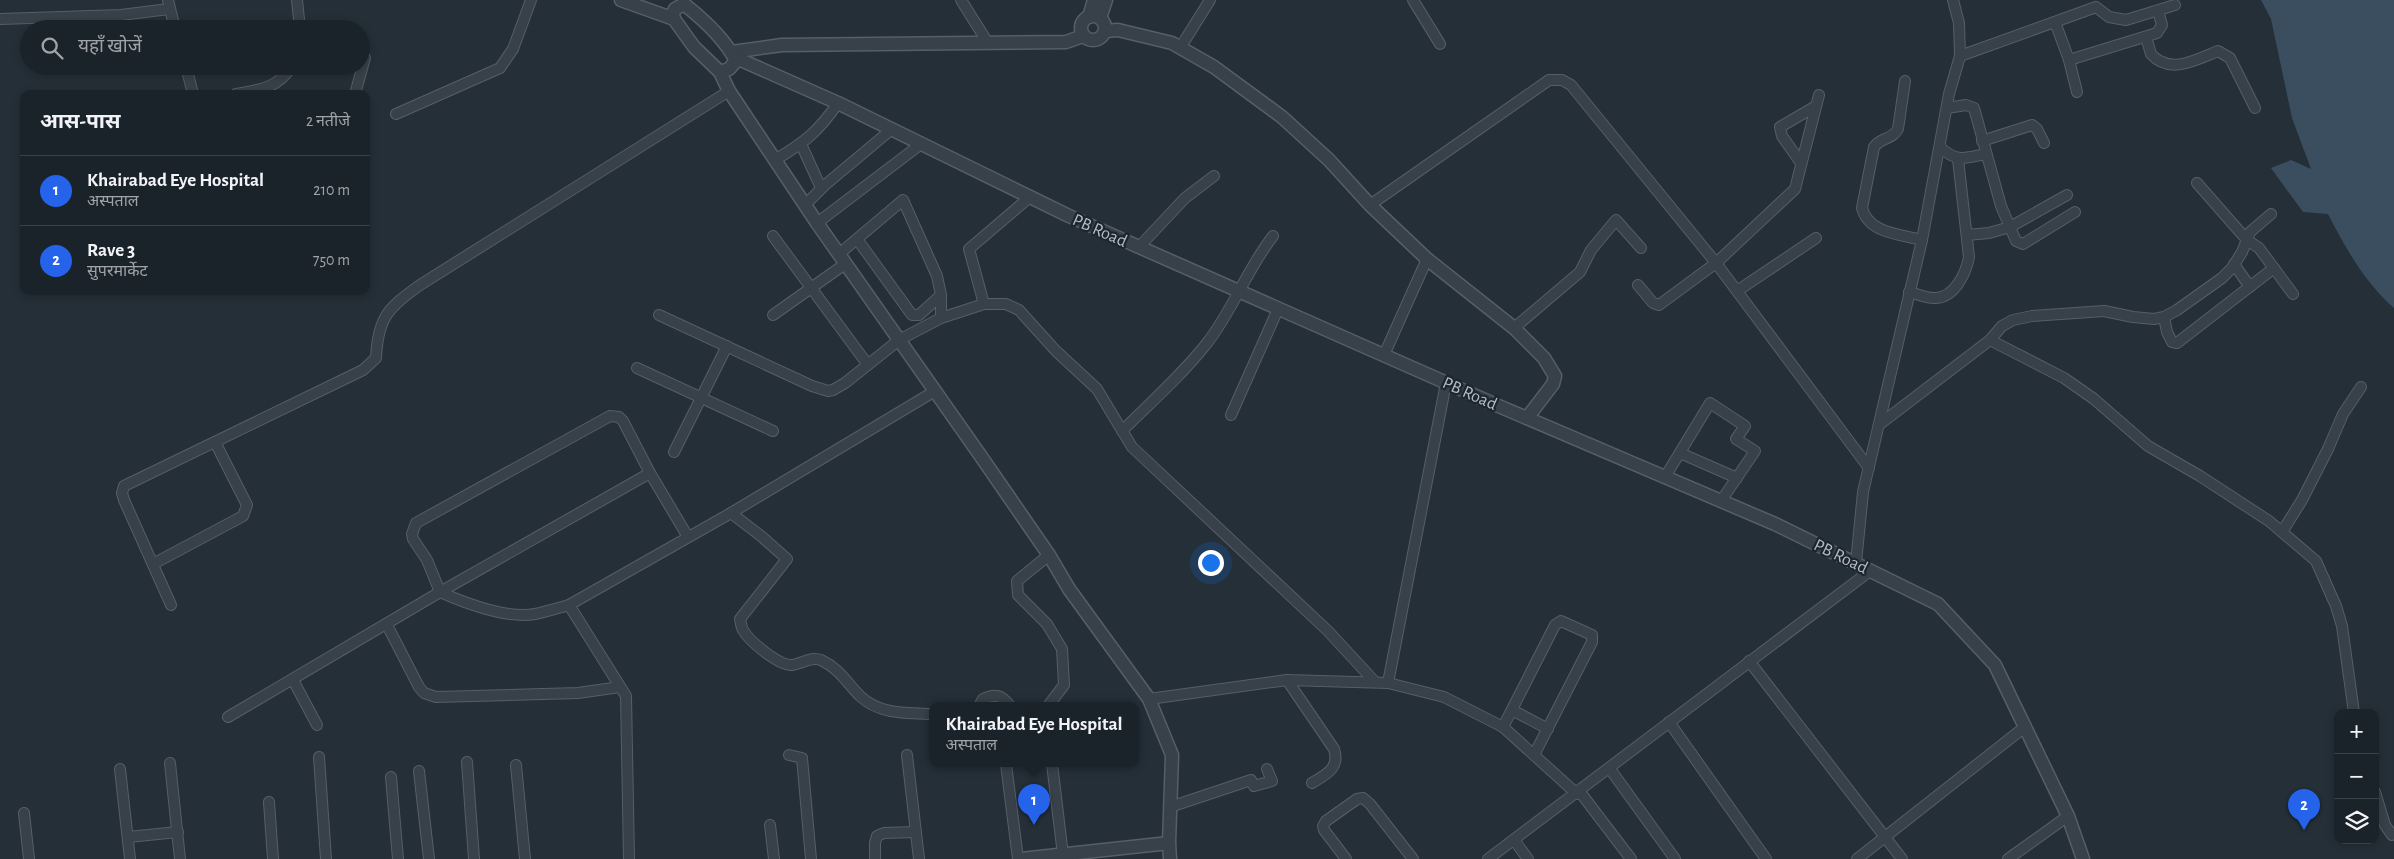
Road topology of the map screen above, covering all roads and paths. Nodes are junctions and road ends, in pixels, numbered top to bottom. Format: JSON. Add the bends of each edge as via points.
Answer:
{"nodes":[{"id":1,"x":297,"y":0,"type":"edge"},
{"id":2,"x":531,"y":0,"type":"edge"},
{"id":3,"x":621,"y":0,"type":"edge"},
{"id":4,"x":961,"y":0,"type":"edge"},
{"id":5,"x":1094,"y":0,"type":"edge"},
{"id":6,"x":1106,"y":0,"type":"edge"},
{"id":7,"x":1210,"y":0,"type":"edge"},
{"id":8,"x":1413,"y":0,"type":"edge"},
{"id":9,"x":1954,"y":0,"type":"edge"},
{"id":10,"x":2096,"y":3,"type":"edge"},
{"id":11,"x":169,"y":5,"type":"edge"},
{"id":12,"x":2175,"y":5,"type":"dead end"},
{"id":13,"x":677,"y":6,"type":"edge"},
{"id":14,"x":2158,"y":11,"type":"junction"},
{"id":15,"x":1094,"y":17,"type":"junction"},
{"id":16,"x":0,"y":19,"type":"edge"},
{"id":17,"x":173,"y":20,"type":"edge"},
{"id":18,"x":299,"y":20,"type":"edge"},
{"id":19,"x":2056,"y":22,"type":"junction"},
{"id":20,"x":1105,"y":31,"type":"junction"},
{"id":21,"x":1083,"y":36,"type":"junction"},
{"id":22,"x":2146,"y":37,"type":"junction"},
{"id":23,"x":988,"y":43,"type":"junction"},
{"id":24,"x":1440,"y":44,"type":"dead end"},
{"id":25,"x":1180,"y":48,"type":"junction"},
{"id":26,"x":733,"y":55,"type":"junction"},
{"id":27,"x":1960,"y":56,"type":"junction"},
{"id":28,"x":2069,"y":60,"type":"junction"},
{"id":29,"x":720,"y":72,"type":"junction"},
{"id":30,"x":189,"y":75,"type":"edge"},
{"id":31,"x":286,"y":75,"type":"edge"},
{"id":32,"x":360,"y":75,"type":"edge"},
{"id":33,"x":1906,"y":81,"type":"dead end"},
{"id":34,"x":193,"y":90,"type":"edge"},
{"id":35,"x":262,"y":90,"type":"edge"},
{"id":36,"x":356,"y":90,"type":"edge"},
{"id":37,"x":730,"y":91,"type":"junction"},
{"id":38,"x":2077,"y":92,"type":"dead end"},
{"id":39,"x":1819,"y":95,"type":"dead end"},
{"id":40,"x":838,"y":103,"type":"junction"},
{"id":41,"x":1816,"y":106,"type":"junction"},
{"id":42,"x":1946,"y":108,"type":"junction"},
{"id":43,"x":2255,"y":108,"type":"dead end"},
{"id":44,"x":396,"y":114,"type":"dead end"},
{"id":45,"x":892,"y":129,"type":"junction"},
{"id":46,"x":1982,"y":141,"type":"junction"},
{"id":47,"x":2044,"y":143,"type":"dead end"},
{"id":48,"x":801,"y":144,"type":"junction"},
{"id":49,"x":921,"y":144,"type":"junction"},
{"id":50,"x":1940,"y":147,"type":"junction"},
{"id":51,"x":1986,"y":154,"type":"junction"},
{"id":52,"x":1958,"y":159,"type":"junction"},
{"id":53,"x":775,"y":160,"type":"junction"},
{"id":54,"x":1801,"y":163,"type":"junction"},
{"id":55,"x":1214,"y":176,"type":"dead end"},
{"id":56,"x":2196,"y":183,"type":"dead end"},
{"id":57,"x":821,"y":188,"type":"junction"},
{"id":58,"x":2067,"y":195,"type":"dead end"},
{"id":59,"x":1030,"y":197,"type":"junction"},
{"id":60,"x":805,"y":205,"type":"junction"},
{"id":61,"x":1370,"y":205,"type":"junction"},
{"id":62,"x":2074,"y":212,"type":"dead end"},
{"id":63,"x":2271,"y":214,"type":"dead end"},
{"id":64,"x":816,"y":223,"type":"junction"},
{"id":65,"x":2010,"y":227,"type":"junction"},
{"id":66,"x":1967,"y":235,"type":"junction"},
{"id":67,"x":773,"y":236,"type":"dead end"},
{"id":68,"x":1273,"y":236,"type":"dead end"},
{"id":69,"x":1816,"y":238,"type":"dead end"},
{"id":70,"x":857,"y":239,"type":"junction"},
{"id":71,"x":1922,"y":240,"type":"junction"},
{"id":72,"x":2247,"y":240,"type":"junction"},
{"id":73,"x":1140,"y":247,"type":"junction"},
{"id":74,"x":1641,"y":248,"type":"dead end"},
{"id":75,"x":842,"y":259,"type":"junction"},
{"id":76,"x":1428,"y":259,"type":"junction"},
{"id":77,"x":1716,"y":263,"type":"junction"},
{"id":78,"x":2234,"y":264,"type":"junction"},
{"id":79,"x":2274,"y":268,"type":"junction"},
{"id":80,"x":1638,"y":285,"type":"dead end"},
{"id":81,"x":2250,"y":287,"type":"junction"},
{"id":82,"x":811,"y":288,"type":"junction"},
{"id":83,"x":1239,"y":291,"type":"junction"},
{"id":84,"x":1737,"y":291,"type":"junction"},
{"id":85,"x":1909,"y":292,"type":"junction"},
{"id":86,"x":2293,"y":294,"type":"dead end"},
{"id":87,"x":941,"y":295,"type":"junction"},
{"id":88,"x":984,"y":304,"type":"junction"},
{"id":89,"x":1278,"y":309,"type":"junction"},
{"id":90,"x":659,"y":314,"type":"dead end"},
{"id":91,"x":773,"y":315,"type":"dead end"},
{"id":92,"x":2164,"y":317,"type":"junction"},
{"id":93,"x":941,"y":318,"type":"junction"},
{"id":94,"x":1514,"y":328,"type":"junction"},
{"id":95,"x":899,"y":340,"type":"junction"},
{"id":96,"x":1990,"y":340,"type":"junction"},
{"id":97,"x":727,"y":346,"type":"junction"},
{"id":98,"x":1384,"y":355,"type":"junction"},
{"id":99,"x":868,"y":365,"type":"junction"},
{"id":100,"x":636,"y":368,"type":"dead end"},
{"id":101,"x":1446,"y":383,"type":"junction"},
{"id":102,"x":2361,"y":387,"type":"dead end"},
{"id":103,"x":935,"y":391,"type":"junction"},
{"id":104,"x":701,"y":398,"type":"junction"},
{"id":105,"x":1231,"y":416,"type":"dead end"},
{"id":106,"x":1527,"y":418,"type":"junction"},
{"id":107,"x":1880,"y":424,"type":"junction"},
{"id":108,"x":1122,"y":431,"type":"junction"},
{"id":109,"x":773,"y":432,"type":"dead end"},
{"id":110,"x":214,"y":442,"type":"junction"},
{"id":111,"x":674,"y":452,"type":"dead end"},
{"id":112,"x":1680,"y":453,"type":"junction"},
{"id":113,"x":1869,"y":468,"type":"junction"},
{"id":114,"x":650,"y":473,"type":"junction"},
{"id":115,"x":1665,"y":477,"type":"junction"},
{"id":116,"x":1737,"y":478,"type":"junction"},
{"id":117,"x":1722,"y":501,"type":"junction"},
{"id":118,"x":731,"y":513,"type":"junction"},
{"id":119,"x":2282,"y":532,"type":"junction"},
{"id":120,"x":688,"y":537,"type":"junction"},
{"id":121,"x":1048,"y":555,"type":"junction"},
{"id":122,"x":153,"y":564,"type":"junction"},
{"id":123,"x":1856,"y":564,"type":"junction"},
{"id":124,"x":1870,"y":570,"type":"junction"},
{"id":125,"x":440,"y":592,"type":"junction"},
{"id":126,"x":171,"y":605,"type":"dead end"},
{"id":127,"x":569,"y":605,"type":"junction"},
{"id":128,"x":387,"y":625,"type":"junction"},
{"id":129,"x":1749,"y":661,"type":"junction"},
{"id":130,"x":292,"y":680,"type":"junction"},
{"id":131,"x":1287,"y":680,"type":"junction"},
{"id":132,"x":1375,"y":682,"type":"junction"},
{"id":133,"x":1388,"y":683,"type":"junction"},
{"id":134,"x":620,"y":687,"type":"junction"},
{"id":135,"x":1149,"y":699,"type":"junction"},
{"id":136,"x":982,"y":702,"type":"edge"},
{"id":137,"x":1007,"y":702,"type":"edge"},
{"id":138,"x":1051,"y":702,"type":"edge"},
{"id":139,"x":2353,"y":709,"type":"edge"},
{"id":140,"x":1512,"y":710,"type":"junction"},
{"id":141,"x":929,"y":714,"type":"edge"},
{"id":142,"x":228,"y":717,"type":"dead end"},
{"id":143,"x":1669,"y":722,"type":"junction"},
{"id":144,"x":317,"y":725,"type":"dead end"},
{"id":145,"x":2026,"y":726,"type":"junction"},
{"id":146,"x":1503,"y":727,"type":"junction"},
{"id":147,"x":1548,"y":729,"type":"junction"},
{"id":148,"x":907,"y":755,"type":"dead end"},
{"id":149,"x":1534,"y":755,"type":"junction"},
{"id":150,"x":789,"y":756,"type":"dead end"},
{"id":151,"x":319,"y":757,"type":"dead end"},
{"id":152,"x":467,"y":762,"type":"dead end"},
{"id":153,"x":170,"y":763,"type":"dead end"},
{"id":154,"x":516,"y":764,"type":"dead end"},
{"id":155,"x":1006,"y":767,"type":"edge"},
{"id":156,"x":1052,"y":767,"type":"edge"},
{"id":157,"x":1267,"y":769,"type":"dead end"},
{"id":158,"x":1610,"y":769,"type":"junction"},
{"id":159,"x":120,"y":770,"type":"dead end"},
{"id":160,"x":419,"y":771,"type":"dead end"},
{"id":161,"x":391,"y":777,"type":"dead end"},
{"id":162,"x":1312,"y":783,"type":"dead end"},
{"id":163,"x":1578,"y":793,"type":"junction"},
{"id":164,"x":2377,"y":799,"type":"edge"},
{"id":165,"x":269,"y":802,"type":"dead end"},
{"id":166,"x":1170,"y":807,"type":"junction"},
{"id":167,"x":24,"y":813,"type":"dead end"},
{"id":168,"x":2068,"y":816,"type":"junction"},
{"id":169,"x":770,"y":825,"type":"dead end"},
{"id":170,"x":178,"y":832,"type":"junction"},
{"id":171,"x":916,"y":832,"type":"junction"},
{"id":172,"x":128,"y":837,"type":"junction"},
{"id":173,"x":1886,"y":837,"type":"junction"},
{"id":174,"x":2393,"y":838,"type":"edge"},
{"id":175,"x":1514,"y":840,"type":"junction"},
{"id":176,"x":1169,"y":843,"type":"junction"},
{"id":177,"x":1063,"y":854,"type":"junction"},
{"id":178,"x":29,"y":859,"type":"edge"},
{"id":179,"x":130,"y":859,"type":"edge"},
{"id":180,"x":180,"y":859,"type":"edge"},
{"id":181,"x":273,"y":859,"type":"edge"},
{"id":182,"x":326,"y":859,"type":"edge"},
{"id":183,"x":398,"y":859,"type":"edge"},
{"id":184,"x":429,"y":859,"type":"edge"},
{"id":185,"x":474,"y":859,"type":"edge"},
{"id":186,"x":525,"y":859,"type":"edge"},
{"id":187,"x":629,"y":859,"type":"edge"},
{"id":188,"x":774,"y":859,"type":"edge"},
{"id":189,"x":811,"y":859,"type":"edge"},
{"id":190,"x":875,"y":859,"type":"edge"},
{"id":191,"x":919,"y":859,"type":"edge"},
{"id":192,"x":1020,"y":859,"type":"edge"},
{"id":193,"x":1170,"y":859,"type":"edge"},
{"id":194,"x":1346,"y":859,"type":"edge"},
{"id":195,"x":1413,"y":859,"type":"edge"},
{"id":196,"x":1488,"y":859,"type":"edge"},
{"id":197,"x":1528,"y":859,"type":"edge"},
{"id":198,"x":1631,"y":859,"type":"edge"},
{"id":199,"x":1674,"y":859,"type":"edge"},
{"id":200,"x":1766,"y":859,"type":"edge"},
{"id":201,"x":1857,"y":859,"type":"edge"},
{"id":202,"x":1902,"y":859,"type":"edge"},
{"id":203,"x":2008,"y":859,"type":"edge"},
{"id":204,"x":2084,"y":859,"type":"edge"}],
"edges":[{"from":1,"to":18,"type":"street"},
{"from":2,"to":44,"type":"street","via":[[513,49],[500,68]]},
{"from":3,"to":13,"type":"street"},
{"from":4,"to":23,"type":"street"},
{"from":5,"to":15,"type":"street"},
{"from":6,"to":15,"type":"street"},
{"from":7,"to":25,"type":"street"},
{"from":8,"to":24,"type":"street"},
{"from":9,"to":27,"type":"street"},
{"from":10,"to":14,"type":"street","via":[[2116,20]]},
{"from":10,"to":19,"type":"street"},
{"from":11,"to":16,"type":"street","via":[[121,15]]},
{"from":11,"to":17,"type":"street"},
{"from":12,"to":14,"type":"street"},
{"from":13,"to":26,"type":"street","via":[[707,24]]},
{"from":13,"to":29,"type":"street","via":[[694,46]]},
{"from":14,"to":22,"type":"street","via":[[2161,29]]},
{"from":15,"to":20,"type":"street","via":[[1104,24]]},
{"from":15,"to":21,"type":"street","via":[[1081,25]]},
{"from":19,"to":27,"type":"street"},
{"from":19,"to":28,"type":"street"},
{"from":20,"to":21,"type":"street","via":[[1094,41]]},
{"from":20,"to":25,"type":"street","via":[[1118,30],[1172,43]]},
{"from":21,"to":23,"type":"street","via":[[1066,42]]},
{"from":22,"to":28,"type":"street"},
{"from":22,"to":43,"type":"street","via":[[2151,54],[2170,66],[2223,52],[2230,58]]},
{"from":23,"to":26,"type":"street","via":[[782,46]]},
{"from":25,"to":61,"type":"street","via":[[1214,67],[1282,117],[1329,160]]},
{"from":26,"to":29,"type":"street","via":[[734,65]]},
{"from":26,"to":40,"type":"street","name":"PB Road"},
{"from":27,"to":42,"type":"street"},
{"from":28,"to":38,"type":"street"},
{"from":29,"to":37,"type":"street"},
{"from":30,"to":34,"type":"street"},
{"from":31,"to":35,"type":"street","via":[[268,89]]},
{"from":32,"to":36,"type":"street"},
{"from":33,"to":71,"type":"street","via":[[1898,129],[1895,135],[1881,140],[1874,147],[1862,208],[1871,225]]},
{"from":37,"to":53,"type":"street"},
{"from":37,"to":110,"type":"street","via":[[394,304],[379,329],[376,358],[363,370]]},
{"from":39,"to":41,"type":"street"},
{"from":40,"to":45,"type":"street","name":"PB Road"},
{"from":40,"to":48,"type":"street","via":[[810,139]]},
{"from":41,"to":54,"type":"street"},
{"from":41,"to":54,"type":"street","via":[[1780,127],[1782,136]]},
{"from":42,"to":46,"type":"street","via":[[1966,105],[1974,108]]},
{"from":42,"to":50,"type":"street"},
{"from":45,"to":49,"type":"street","name":"PB Road"},
{"from":45,"to":57,"type":"street"},
{"from":46,"to":47,"type":"street","via":[[2032,125]]},
{"from":46,"to":51,"type":"street"},
{"from":48,"to":53,"type":"street"},
{"from":48,"to":57,"type":"street"},
{"from":49,"to":59,"type":"street","name":"PB Road"},
{"from":49,"to":64,"type":"street"},
{"from":50,"to":52,"type":"street"},
{"from":50,"to":71,"type":"street"},
{"from":51,"to":52,"type":"street"},
{"from":51,"to":65,"type":"street","via":[[2000,206]]},
{"from":52,"to":66,"type":"street"},
{"from":53,"to":60,"type":"street"},
{"from":54,"to":77,"type":"street","via":[[1791,195]]},
{"from":55,"to":73,"type":"street","via":[[1185,198]]},
{"from":56,"to":72,"type":"street"},
{"from":57,"to":60,"type":"street"},
{"from":58,"to":65,"type":"street"},
{"from":59,"to":73,"type":"street","name":"PB Road"},
{"from":59,"to":88,"type":"street","via":[[969,249]]},
{"from":60,"to":64,"type":"street"},
{"from":61,"to":76,"type":"street"},
{"from":61,"to":77,"type":"street","via":[[1549,80],[1562,80],[1571,85]]},
{"from":62,"to":65,"type":"street","via":[[2023,244],[2016,241]]},
{"from":63,"to":72,"type":"street","via":[[2250,232]]},
{"from":64,"to":75,"type":"street"},
{"from":65,"to":66,"type":"street"},
{"from":66,"to":85,"type":"street","via":[[1968,266],[1953,290],[1935,298]]},
{"from":67,"to":82,"type":"street"},
{"from":68,"to":83,"type":"street"},
{"from":69,"to":84,"type":"street"},
{"from":70,"to":75,"type":"street"},
{"from":70,"to":87,"type":"street","via":[[912,315],[919,316]]},
{"from":70,"to":87,"type":"street","via":[[903,200],[937,276]]},
{"from":71,"to":85,"type":"street"},
{"from":72,"to":78,"type":"street"},
{"from":72,"to":79,"type":"street","via":[[2259,248]]},
{"from":73,"to":83,"type":"street","name":"PB Road"},
{"from":74,"to":94,"type":"street","via":[[1616,220],[1591,250],[1580,272]]},
{"from":75,"to":82,"type":"street"},
{"from":75,"to":95,"type":"street"},
{"from":76,"to":94,"type":"street"},
{"from":76,"to":98,"type":"street"},
{"from":77,"to":80,"type":"street","via":[[1659,305],[1653,303]]},
{"from":77,"to":84,"type":"street"},
{"from":78,"to":81,"type":"street"},
{"from":78,"to":92,"type":"street","via":[[2204,292]]},
{"from":79,"to":81,"type":"street"},
{"from":79,"to":86,"type":"street"},
{"from":81,"to":92,"type":"street","via":[[2177,343],[2172,342]]},
{"from":82,"to":91,"type":"street"},
{"from":82,"to":99,"type":"street"},
{"from":83,"to":89,"type":"street","name":"PB Road"},
{"from":83,"to":108,"type":"street","via":[[1206,344]]},
{"from":84,"to":113,"type":"street"},
{"from":85,"to":107,"type":"street"},
{"from":87,"to":93,"type":"street"},
{"from":88,"to":93,"type":"street"},
{"from":88,"to":108,"type":"street","via":[[1006,304],[1019,310],[1097,389]]},
{"from":89,"to":98,"type":"street","name":"PB Road"},
{"from":89,"to":105,"type":"street"},
{"from":90,"to":97,"type":"street"},
{"from":92,"to":96,"type":"street","via":[[2133,317],[2104,311],[2032,316],[2002,326]]},
{"from":93,"to":95,"type":"street"},
{"from":94,"to":106,"type":"street","via":[[1544,358],[1555,376],[1553,384]]},
{"from":95,"to":99,"type":"street"},
{"from":95,"to":103,"type":"street"},
{"from":96,"to":107,"type":"street"},
{"from":96,"to":119,"type":"street","via":[[2064,378],[2148,446],[2200,476]]},
{"from":97,"to":99,"type":"street","via":[[828,391],[845,383]]},
{"from":97,"to":104,"type":"street"},
{"from":98,"to":101,"type":"street","name":"PB Road"},
{"from":100,"to":104,"type":"street"},
{"from":101,"to":106,"type":"street","name":"PB Road"},
{"from":101,"to":133,"type":"street"},
{"from":102,"to":119,"type":"street","via":[[2343,414],[2306,492]]},
{"from":103,"to":118,"type":"street"},
{"from":103,"to":121,"type":"street"},
{"from":104,"to":109,"type":"street"},
{"from":104,"to":111,"type":"street"},
{"from":106,"to":115,"type":"street","name":"PB Road"},
{"from":107,"to":113,"type":"street"},
{"from":108,"to":132,"type":"street","via":[[1132,447],[1328,631]]},
{"from":110,"to":122,"type":"street","via":[[124,486],[124,500]]},
{"from":110,"to":122,"type":"street","via":[[247,505],[246,512]]},
{"from":112,"to":115,"type":"street"},
{"from":112,"to":116,"type":"street"},
{"from":112,"to":116,"type":"street","via":[[1710,403],[1745,426],[1736,439],[1755,451]]},
{"from":113,"to":123,"type":"street","via":[[1862,497]]},
{"from":114,"to":120,"type":"street"},
{"from":114,"to":125,"type":"street"},
{"from":114,"to":125,"type":"street","via":[[623,421],[610,416],[416,523],[413,538],[427,560]]},
{"from":115,"to":117,"type":"street","name":"PB Road"},
{"from":116,"to":117,"type":"street"},
{"from":117,"to":123,"type":"street","name":"PB Road"},
{"from":118,"to":120,"type":"street"},
{"from":118,"to":141,"type":"street","via":[[787,559],[740,620],[742,630],[750,639],[782,664],[818,659],[835,667],[861,697],[877,708]]},
{"from":119,"to":139,"type":"street","via":[[2316,561],[2336,606],[2342,626]]},
{"from":120,"to":127,"type":"street"},
{"from":121,"to":135,"type":"street"},
{"from":121,"to":138,"type":"street","via":[[1017,581],[1016,586],[1018,595],[1047,624],[1062,649],[1064,685]]},
{"from":122,"to":126,"type":"street"},
{"from":123,"to":124,"type":"street","name":"PB Road"},
{"from":124,"to":129,"type":"street"},
{"from":124,"to":145,"type":"street","name":"PB Road","via":[[1938,604],[1995,665]]},
{"from":125,"to":127,"type":"street","via":[[493,611],[533,614]]},
{"from":125,"to":128,"type":"street"},
{"from":127,"to":134,"type":"street"},
{"from":128,"to":130,"type":"street"},
{"from":128,"to":134,"type":"street","via":[[418,687],[436,697],[578,694]]},
{"from":129,"to":143,"type":"street"},
{"from":129,"to":173,"type":"street"},
{"from":130,"to":142,"type":"street"},
{"from":130,"to":144,"type":"street"},
{"from":131,"to":132,"type":"street"},
{"from":131,"to":135,"type":"street"},
{"from":131,"to":162,"type":"street","via":[[1334,749],[1335,765]]},
{"from":132,"to":133,"type":"street"},
{"from":133,"to":146,"type":"street","via":[[1444,697]]},
{"from":134,"to":187,"type":"street","via":[[626,696]]},
{"from":135,"to":166,"type":"street","via":[[1172,755]]},
{"from":136,"to":137,"type":"street","via":[[997,695]]},
{"from":140,"to":146,"type":"street"},
{"from":140,"to":147,"type":"street"},
{"from":140,"to":147,"type":"street","via":[[1555,625],[1561,621],[1592,635],[1592,642]]},
{"from":143,"to":158,"type":"street"},
{"from":143,"to":200,"type":"street"},
{"from":145,"to":168,"type":"street","name":"PB Road"},
{"from":145,"to":173,"type":"street"},
{"from":146,"to":149,"type":"street"},
{"from":147,"to":149,"type":"street"},
{"from":148,"to":171,"type":"street"},
{"from":149,"to":163,"type":"street"},
{"from":150,"to":189,"type":"street","via":[[802,758]]},
{"from":151,"to":182,"type":"street"},
{"from":152,"to":185,"type":"street"},
{"from":153,"to":170,"type":"street"},
{"from":154,"to":186,"type":"street"},
{"from":155,"to":192,"type":"street"},
{"from":156,"to":177,"type":"street"},
{"from":157,"to":166,"type":"street","via":[[1272,781],[1254,786],[1251,780]]},
{"from":158,"to":163,"type":"street"},
{"from":158,"to":199,"type":"street"},
{"from":159,"to":172,"type":"street"},
{"from":160,"to":184,"type":"street"},
{"from":161,"to":183,"type":"street"},
{"from":163,"to":175,"type":"street"},
{"from":163,"to":198,"type":"street"},
{"from":164,"to":174,"type":"street","via":[[2385,825]]},
{"from":165,"to":181,"type":"street"},
{"from":166,"to":176,"type":"street"},
{"from":167,"to":178,"type":"street"},
{"from":168,"to":203,"type":"street"},
{"from":168,"to":204,"type":"street","name":"PB Road"},
{"from":169,"to":188,"type":"street"},
{"from":170,"to":172,"type":"street"},
{"from":170,"to":180,"type":"street"},
{"from":171,"to":190,"type":"street","via":[[877,836]]},
{"from":171,"to":191,"type":"street"},
{"from":172,"to":179,"type":"street"},
{"from":173,"to":201,"type":"street"},
{"from":173,"to":202,"type":"street"},
{"from":175,"to":196,"type":"street"},
{"from":175,"to":197,"type":"street"},
{"from":176,"to":177,"type":"street"},
{"from":176,"to":193,"type":"street"},
{"from":177,"to":192,"type":"street"},
{"from":194,"to":195,"type":"street","via":[[1324,826],[1326,821],[1363,798]]}]}
